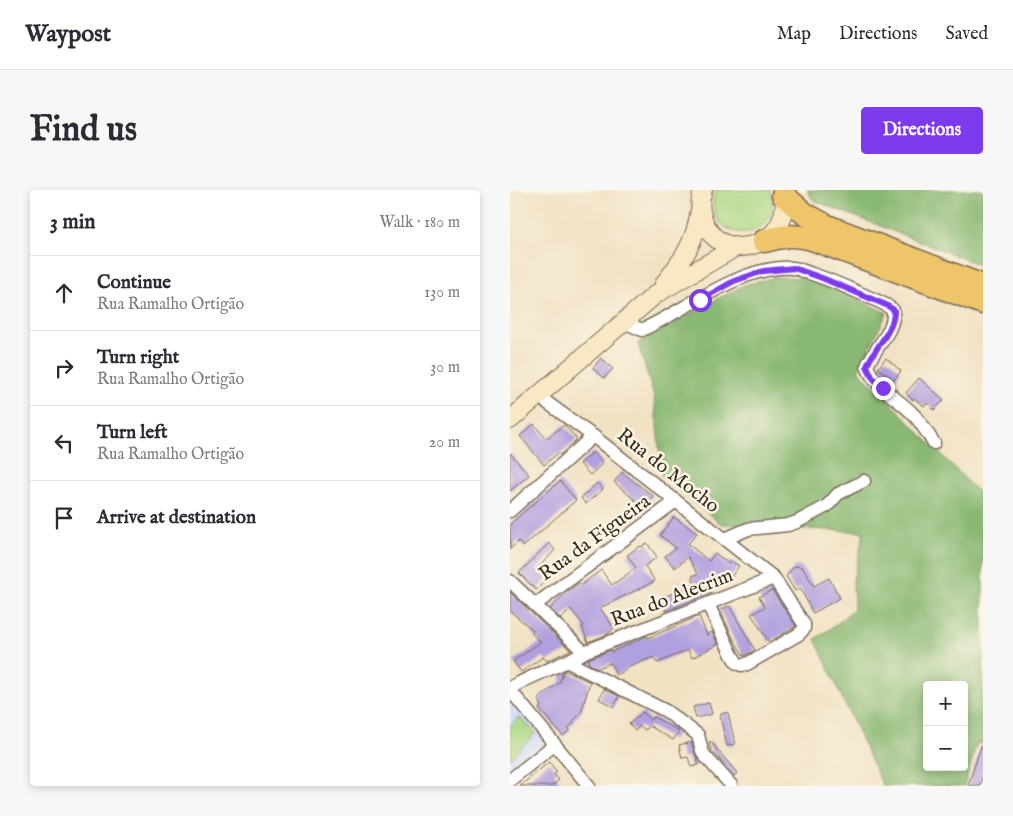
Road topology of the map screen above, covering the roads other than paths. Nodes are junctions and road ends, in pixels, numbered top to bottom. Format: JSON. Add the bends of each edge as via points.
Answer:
{"nodes":[{"id":1,"x":783,"y":192,"type":"edge"},
{"id":2,"x":702,"y":198,"type":"edge"},
{"id":3,"x":764,"y":241,"type":"junction"},
{"id":4,"x":736,"y":247,"type":"junction"},
{"id":5,"x":983,"y":286,"type":"edge"},
{"id":6,"x":656,"y":294,"type":"junction"},
{"id":7,"x":983,"y":303,"type":"edge"},
{"id":8,"x":624,"y":322,"type":"junction"},
{"id":9,"x":538,"y":396,"type":"junction"},
{"id":10,"x":510,"y":420,"type":"edge"},
{"id":11,"x":593,"y":436,"type":"junction"},
{"id":12,"x":934,"y":443,"type":"dead end"},
{"id":13,"x":864,"y":482,"type":"dead end"},
{"id":14,"x":676,"y":501,"type":"junction"},
{"id":15,"x":510,"y":511,"type":"edge"},
{"id":16,"x":725,"y":539,"type":"junction"},
{"id":17,"x":774,"y":578,"type":"junction"},
{"id":18,"x":510,"y":581,"type":"edge"},
{"id":19,"x":708,"y":604,"type":"junction"},
{"id":20,"x":536,"y":605,"type":"junction"},
{"id":21,"x":584,"y":652,"type":"junction"},
{"id":22,"x":568,"y":662,"type":"junction"},
{"id":23,"x":510,"y":689,"type":"edge"},
{"id":24,"x":554,"y":745,"type":"junction"},
{"id":25,"x":510,"y":780,"type":"edge"},
{"id":26,"x":731,"y":784,"type":"dead end"},
{"id":27,"x":589,"y":786,"type":"edge"}],
"edges":[{"from":1,"to":3,"type":"main road","via":[[783,216],[773,234]]},
{"from":1,"to":5,"type":"highway","via":[[814,220]]},
{"from":2,"to":4,"type":"main road","via":[[702,218],[707,228],[715,237]]},
{"from":2,"to":6,"type":"main road","via":[[697,230],[686,255]]},
{"from":3,"to":4,"type":"main road"},
{"from":3,"to":7,"type":"highway","via":[[797,235],[812,239]]},
{"from":4,"to":6,"type":"main road"},
{"from":6,"to":8,"type":"main road"},
{"from":8,"to":9,"type":"main road"},
{"from":8,"to":12,"type":"street","via":[[642,330],[734,281],[763,271],[794,268],[822,278],[894,310],[894,318],[867,366],[872,377],[914,414]]},
{"from":9,"to":10,"type":"main road"},
{"from":9,"to":11,"type":"street","name":"Rua do Mocho"},
{"from":11,"to":14,"type":"street","name":"Rua do Mocho"},
{"from":11,"to":15,"type":"street"},
{"from":13,"to":16,"type":"street","via":[[838,494],[827,506],[797,522],[748,529]]},
{"from":14,"to":16,"type":"street","name":"Rua do Mocho"},
{"from":14,"to":20,"type":"street","name":"Rua da Figueira"},
{"from":16,"to":17,"type":"street","name":"Rua do Mocho"},
{"from":17,"to":19,"type":"street","name":"Rua do Alecrim"},
{"from":17,"to":19,"type":"street","name":"Rua do Mocho","via":[[804,624],[804,629],[747,664],[737,663]]},
{"from":18,"to":20,"type":"street"},
{"from":19,"to":21,"type":"street","name":"Rua do Alecrim"},
{"from":20,"to":21,"type":"street"},
{"from":21,"to":22,"type":"street","name":"Rua do Alecrim"},
{"from":22,"to":23,"type":"street","name":"Rua do Alecrim","via":[[531,676]]},
{"from":22,"to":26,"type":"street","via":[[666,711],[694,731],[705,756]]},
{"from":23,"to":24,"type":"street"},
{"from":24,"to":25,"type":"street"},
{"from":24,"to":27,"type":"street"}]}
